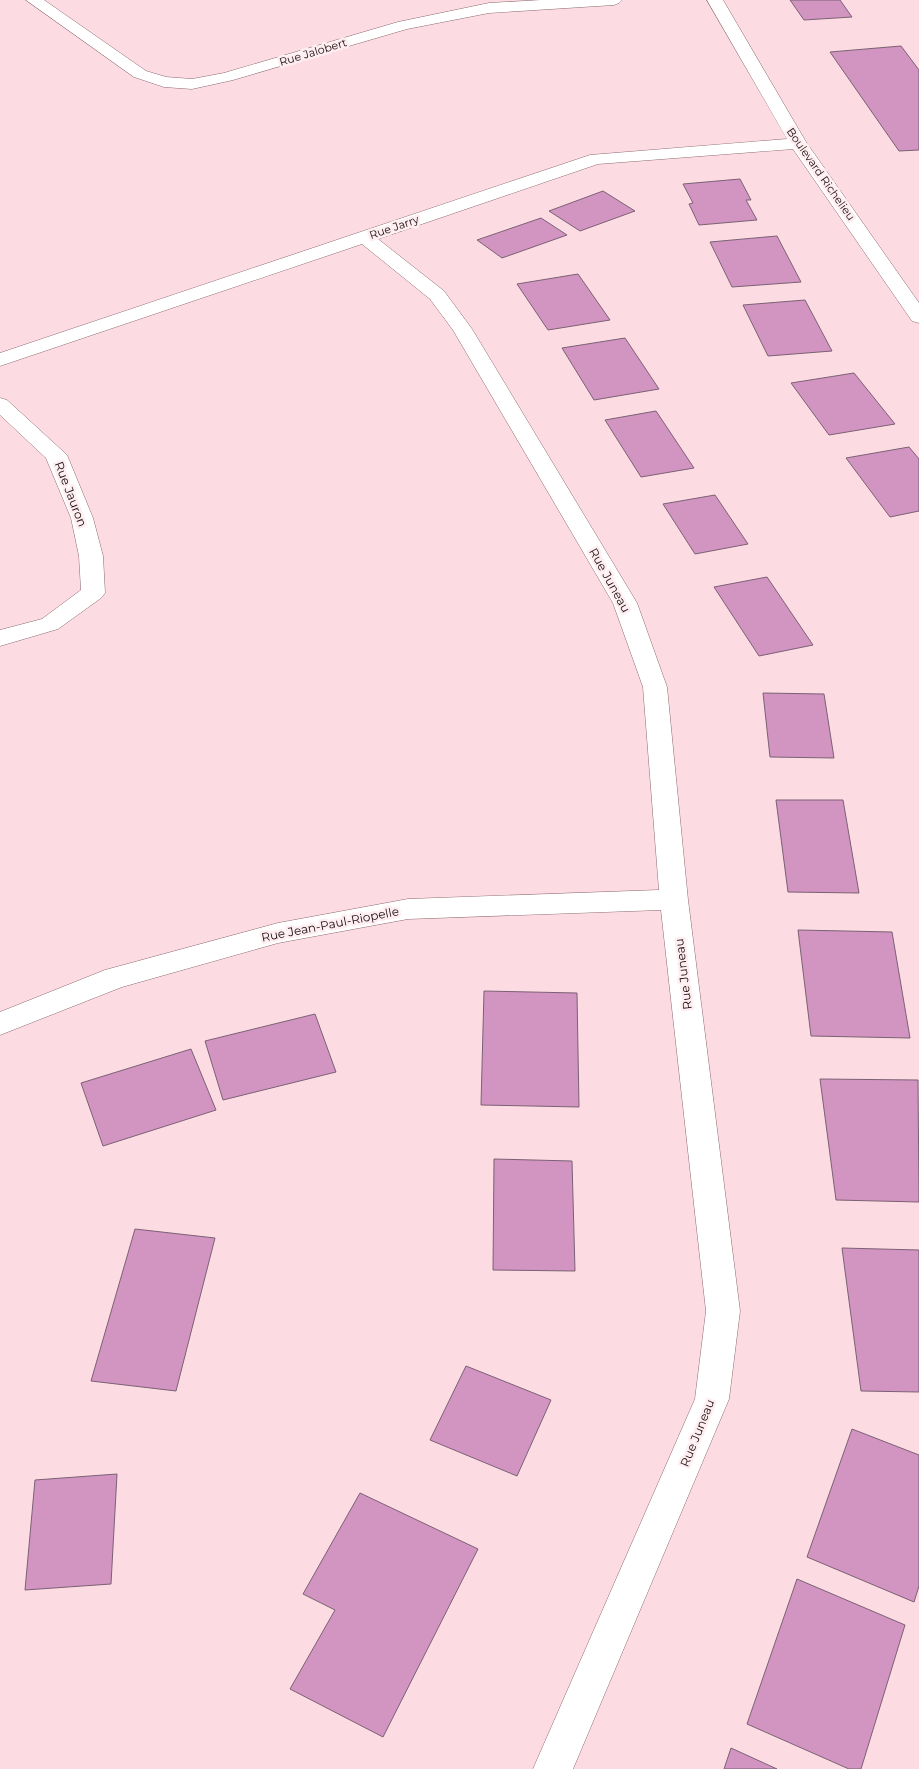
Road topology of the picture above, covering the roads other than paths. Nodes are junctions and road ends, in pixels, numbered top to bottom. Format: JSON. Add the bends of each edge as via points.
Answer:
{"nodes":[{"id":1,"x":34,"y":0,"type":"edge"},
{"id":2,"x":614,"y":0,"type":"edge"},
{"id":3,"x":715,"y":0,"type":"edge"},
{"id":4,"x":798,"y":143,"type":"junction"},
{"id":5,"x":365,"y":237,"type":"junction"},
{"id":6,"x":919,"y":317,"type":"edge"},
{"id":7,"x":0,"y":360,"type":"edge"},
{"id":8,"x":0,"y":404,"type":"edge"},
{"id":9,"x":0,"y":638,"type":"edge"},
{"id":10,"x":674,"y":900,"type":"junction"},
{"id":11,"x":0,"y":1024,"type":"edge"},
{"id":12,"x":553,"y":1769,"type":"edge"}],
"edges":[{"from":1,"to":2,"type":"street","name":"Rue Jalobert","via":[[140,74],[164,82],[192,84],[227,77],[404,24],[489,8]]},
{"from":3,"to":4,"type":"street","name":"Boulevard Richelieu"},
{"from":4,"to":5,"type":"street","name":"Rue Jarry","via":[[596,158]]},
{"from":4,"to":6,"type":"street","name":"Boulevard Richelieu"},
{"from":5,"to":7,"type":"street","name":"Rue Jarry"},
{"from":5,"to":10,"type":"street","name":"Rue Juneau","via":[[437,295],[462,329],[625,603],[655,687]]},
{"from":8,"to":9,"type":"street","name":"Rue Jauron","via":[[56,455],[82,518],[91,556],[93,592],[50,624]]},
{"from":10,"to":11,"type":"street","name":"Rue Jean-Paul-Riopelle","via":[[408,909],[278,933],[115,978]]},
{"from":10,"to":12,"type":"street","name":"Rue Juneau","via":[[722,1311],[712,1399]]}]}
